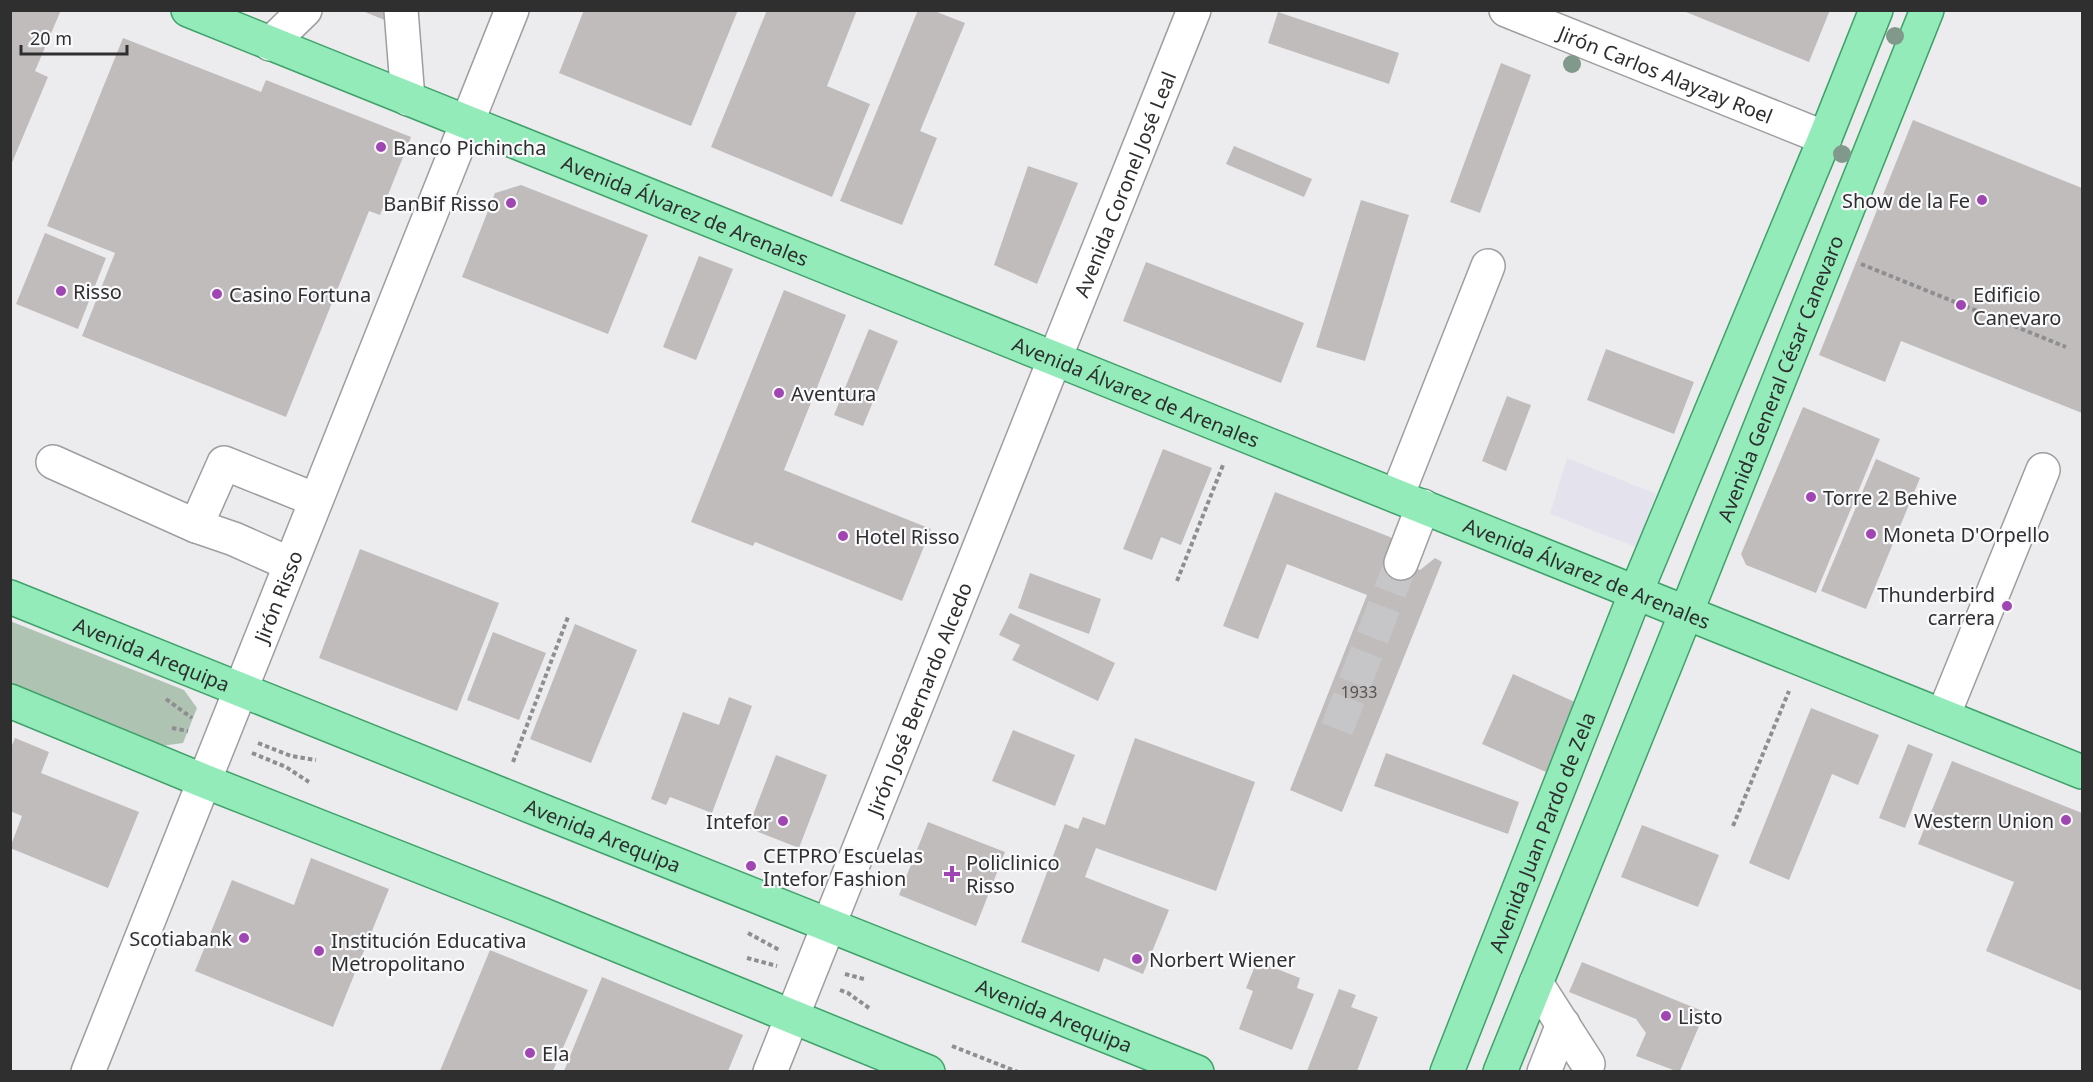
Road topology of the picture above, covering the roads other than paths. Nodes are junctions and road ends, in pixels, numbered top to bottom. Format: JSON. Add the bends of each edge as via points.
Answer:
{"nodes":[{"id":1,"x":188,"y":10,"type":"edge"},
{"id":2,"x":305,"y":10,"type":"edge"},
{"id":3,"x":401,"y":10,"type":"edge"},
{"id":4,"x":512,"y":10,"type":"edge"},
{"id":5,"x":1194,"y":10,"type":"edge"},
{"id":6,"x":1506,"y":10,"type":"edge"},
{"id":7,"x":1876,"y":10,"type":"edge"},
{"id":8,"x":1927,"y":10,"type":"edge"},
{"id":9,"x":270,"y":44,"type":"junction"},
{"id":10,"x":408,"y":99,"type":"junction"},
{"id":11,"x":467,"y":123,"type":"junction"},
{"id":12,"x":1825,"y":138,"type":"junction"},
{"id":13,"x":1488,"y":266,"type":"dead end"},
{"id":14,"x":1054,"y":358,"type":"junction"},
{"id":15,"x":53,"y":462,"type":"dead end"},
{"id":16,"x":2043,"y":470,"type":"dead end"},
{"id":17,"x":316,"y":500,"type":"junction"},
{"id":18,"x":1410,"y":501,"type":"junction"},
{"id":19,"x":196,"y":526,"type":"junction"},
{"id":20,"x":1401,"y":562,"type":"tunnel mouth"},
{"id":21,"x":290,"y":564,"type":"junction"},
{"id":22,"x":1636,"y":591,"type":"junction"},
{"id":23,"x":10,"y":597,"type":"edge"},
{"id":24,"x":1687,"y":611,"type":"junction"},
{"id":25,"x":241,"y":690,"type":"junction"},
{"id":26,"x":10,"y":701,"type":"edge"},
{"id":27,"x":1943,"y":716,"type":"junction"},
{"id":28,"x":2082,"y":772,"type":"edge"},
{"id":29,"x":204,"y":781,"type":"junction"},
{"id":30,"x":829,"y":924,"type":"junction"},
{"id":31,"x":1536,"y":983,"type":"junction"},
{"id":32,"x":792,"y":1016,"type":"junction"},
{"id":33,"x":1563,"y":1024,"type":"junction"},
{"id":34,"x":1588,"y":1064,"type":"dead end"},
{"id":35,"x":88,"y":1071,"type":"edge"},
{"id":36,"x":770,"y":1071,"type":"edge"},
{"id":37,"x":928,"y":1071,"type":"edge"},
{"id":38,"x":1197,"y":1071,"type":"edge"},
{"id":39,"x":1447,"y":1071,"type":"edge"},
{"id":40,"x":1500,"y":1071,"type":"edge"},
{"id":41,"x":1544,"y":1071,"type":"edge"}],
"edges":[{"from":1,"to":9,"type":"main road","name":"Avenida Álvarez de Arenales"},
{"from":2,"to":9,"type":"street"},
{"from":3,"to":10,"type":"street"},
{"from":4,"to":11,"type":"street","name":"Jirón Risso"},
{"from":5,"to":14,"type":"street","name":"Avenida Coronel José Leal"},
{"from":6,"to":12,"type":"street","name":"Jirón Carlos Alayzay Roel"},
{"from":7,"to":12,"type":"main road"},
{"from":8,"to":24,"type":"main road","name":"Avenida General César Canevaro"},
{"from":9,"to":10,"type":"main road","name":"Avenida Álvarez de Arenales"},
{"from":10,"to":11,"type":"main road","name":"Avenida Álvarez de Arenales"},
{"from":11,"to":14,"type":"main road","name":"Avenida Álvarez de Arenales"},
{"from":11,"to":17,"type":"street","name":"Jirón Risso"},
{"from":12,"to":22,"type":"main road"},
{"from":13,"to":18,"type":"street"},
{"from":14,"to":18,"type":"main road","name":"Avenida Álvarez de Arenales"},
{"from":14,"to":30,"type":"street","name":"Jirón José Bernardo Alcedo"},
{"from":15,"to":19,"type":"street"},
{"from":16,"to":27,"type":"street"},
{"from":17,"to":19,"type":"street","via":[[224,463]]},
{"from":17,"to":21,"type":"street","name":"Jirón Risso"},
{"from":18,"to":20,"type":"street"},
{"from":18,"to":22,"type":"main road","name":"Avenida Álvarez de Arenales"},
{"from":19,"to":21,"type":"street"},
{"from":21,"to":25,"type":"street","name":"Jirón Risso"},
{"from":22,"to":24,"type":"main road","name":"Avenida Álvarez de Arenales"},
{"from":22,"to":39,"type":"main road","name":"Avenida Juan Pardo de Zela"},
{"from":23,"to":25,"type":"main road","name":"Avenida Arequipa"},
{"from":24,"to":27,"type":"main road","name":"Avenida Álvarez de Arenales"},
{"from":24,"to":31,"type":"main road"},
{"from":25,"to":29,"type":"street","name":"Jirón Risso"},
{"from":25,"to":30,"type":"main road","name":"Avenida Arequipa"},
{"from":26,"to":29,"type":"main road"},
{"from":27,"to":28,"type":"main road","name":"Avenida Álvarez de Arenales"},
{"from":29,"to":32,"type":"main road"},
{"from":29,"to":35,"type":"street","name":"Jirón Risso"},
{"from":30,"to":32,"type":"street","name":"Jirón José Bernardo Alcedo"},
{"from":30,"to":38,"type":"main road","name":"Avenida Arequipa"},
{"from":31,"to":33,"type":"street"},
{"from":31,"to":40,"type":"main road"},
{"from":32,"to":36,"type":"street","name":"Jirón José Bernardo Alcedo"},
{"from":32,"to":37,"type":"main road"},
{"from":33,"to":34,"type":"street"},
{"from":33,"to":41,"type":"street"}]}
